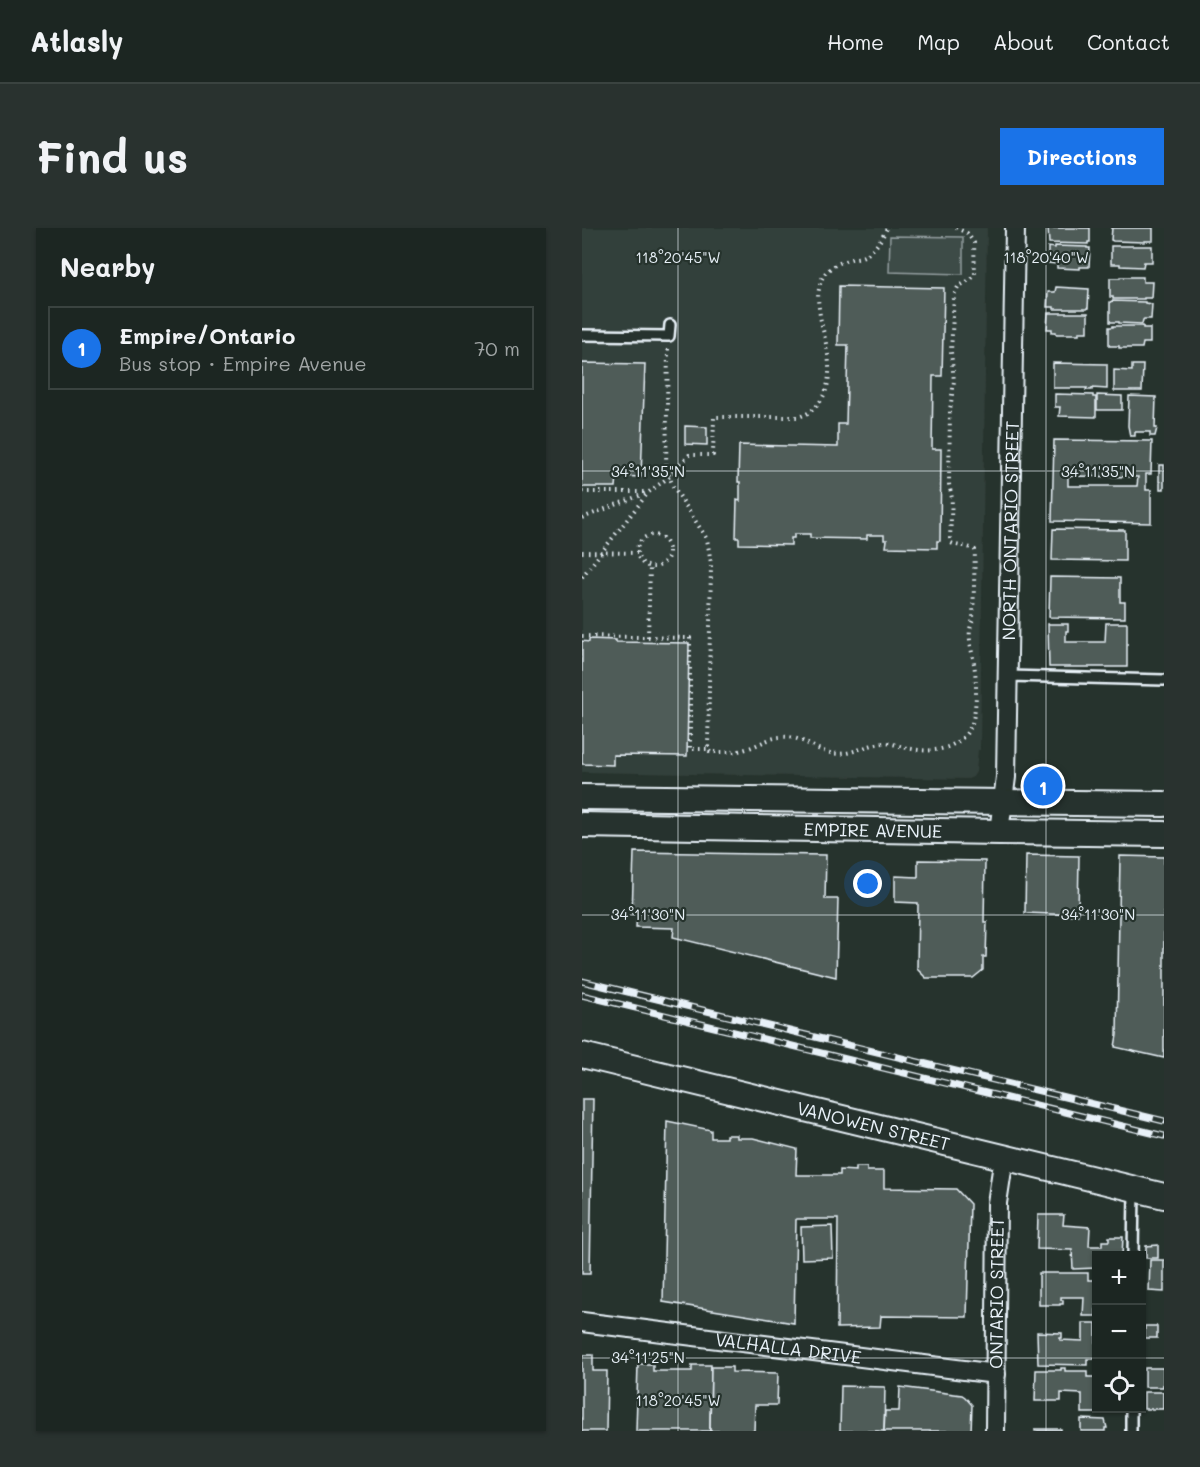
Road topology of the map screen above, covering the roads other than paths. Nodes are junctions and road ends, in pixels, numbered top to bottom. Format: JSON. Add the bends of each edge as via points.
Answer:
{"nodes":[{"id":1,"x":1015,"y":228,"type":"edge"},
{"id":2,"x":670,"y":325,"type":"dead end"},
{"id":3,"x":582,"y":335,"type":"edge"},
{"id":4,"x":1007,"y":676,"type":"junction"},
{"id":5,"x":1164,"y":680,"type":"edge"},
{"id":6,"x":582,"y":797,"type":"edge"},
{"id":7,"x":1002,"y":802,"type":"junction"},
{"id":8,"x":1164,"y":804,"type":"edge"},
{"id":9,"x":582,"y":825,"type":"edge"},
{"id":10,"x":999,"y":832,"type":"junction"},
{"id":11,"x":1164,"y":834,"type":"edge"},
{"id":12,"x":582,"y":1055,"type":"edge"},
{"id":13,"x":1004,"y":1157,"type":"junction"},
{"id":14,"x":1134,"y":1188,"type":"junction"},
{"id":15,"x":1164,"y":1196,"type":"edge"},
{"id":16,"x":1133,"y":1251,"type":"edge"},
{"id":17,"x":582,"y":1322,"type":"edge"},
{"id":18,"x":996,"y":1374,"type":"junction"},
{"id":19,"x":1131,"y":1413,"type":"edge"},
{"id":20,"x":995,"y":1431,"type":"edge"},
{"id":21,"x":1131,"y":1431,"type":"edge"}],
"edges":[{"from":1,"to":4,"type":"street","name":"NORTH ONTARIO STREET"},
{"from":2,"to":3,"type":"lane","via":[[669,336]]},
{"from":4,"to":5,"type":"lane"},
{"from":4,"to":7,"type":"street","name":"NORTH ONTARIO STREET","via":[[1006,777]]},
{"from":6,"to":7,"type":"main road","name":"EMPIRE AVENUE"},
{"from":7,"to":8,"type":"main road","name":"EMPIRE AVENUE"},
{"from":7,"to":10,"type":"street","name":"NORTH ONTARIO STREET"},
{"from":9,"to":10,"type":"main road","name":"EMPIRE AVENUE"},
{"from":10,"to":11,"type":"main road","name":"EMPIRE AVENUE"},
{"from":12,"to":13,"type":"main road","name":"VANOWEN STREET"},
{"from":13,"to":14,"type":"main road","name":"VANOWEN STREET"},
{"from":13,"to":18,"type":"street","name":"ONTARIO STREET","via":[[997,1203]]},
{"from":14,"to":15,"type":"main road","name":"VANOWEN STREET"},
{"from":14,"to":16,"type":"lane"},
{"from":17,"to":18,"type":"street","name":"VALHALLA DRIVE"},
{"from":18,"to":20,"type":"street","name":"ONTARIO STREET"},
{"from":19,"to":21,"type":"lane"}]}
